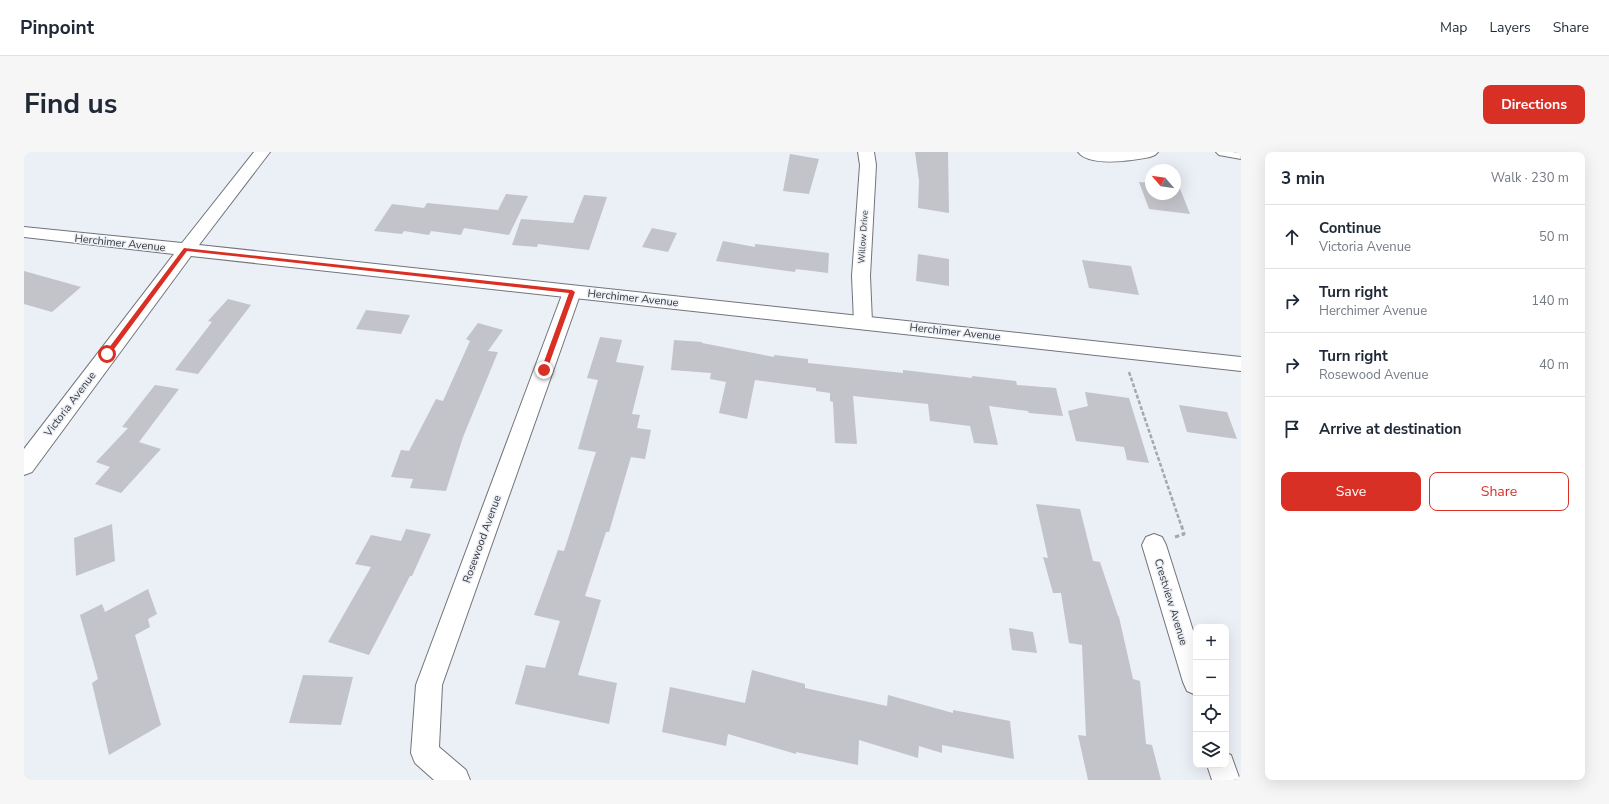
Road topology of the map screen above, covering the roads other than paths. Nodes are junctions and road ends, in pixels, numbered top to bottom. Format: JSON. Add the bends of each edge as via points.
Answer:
{"nodes":[{"id":1,"x":262,"y":152,"type":"edge"},
{"id":2,"x":866,"y":152,"type":"edge"},
{"id":3,"x":1086,"y":152,"type":"edge"},
{"id":4,"x":1150,"y":152,"type":"edge"},
{"id":5,"x":1224,"y":152,"type":"edge"},
{"id":6,"x":1241,"y":154,"type":"edge"},
{"id":7,"x":24,"y":232,"type":"edge"},
{"id":8,"x":186,"y":250,"type":"junction"},
{"id":9,"x":572,"y":292,"type":"junction"},
{"id":10,"x":863,"y":322,"type":"junction"},
{"id":11,"x":1241,"y":364,"type":"edge"},
{"id":12,"x":24,"y":466,"type":"edge"},
{"id":13,"x":1154,"y":545,"type":"road end"},
{"id":14,"x":1193,"y":672,"type":"edge"},
{"id":15,"x":1222,"y":768,"type":"edge"},
{"id":16,"x":456,"y":780,"type":"edge"},
{"id":17,"x":1226,"y":780,"type":"edge"}],
"edges":[{"from":1,"to":8,"type":"street","name":"Victoria Avenue"},
{"from":2,"to":10,"type":"street","name":"Willow Drive","via":[[868,165],[861,276]]},
{"from":3,"to":4,"type":"street","via":[[1124,157]]},
{"from":5,"to":6,"type":"street"},
{"from":7,"to":8,"type":"street","name":"Herchimer Avenue"},
{"from":8,"to":9,"type":"street","name":"Herchimer Avenue"},
{"from":8,"to":12,"type":"street","name":"Victoria Avenue"},
{"from":9,"to":10,"type":"street","name":"Herchimer Avenue"},
{"from":9,"to":16,"type":"street","name":"Rosewood Avenue","via":[[429,685],[425,753]]},
{"from":10,"to":11,"type":"street","name":"Herchimer Avenue"},
{"from":13,"to":14,"type":"street","name":"Crestview Avenue"},
{"from":15,"to":17,"type":"street"}]}
